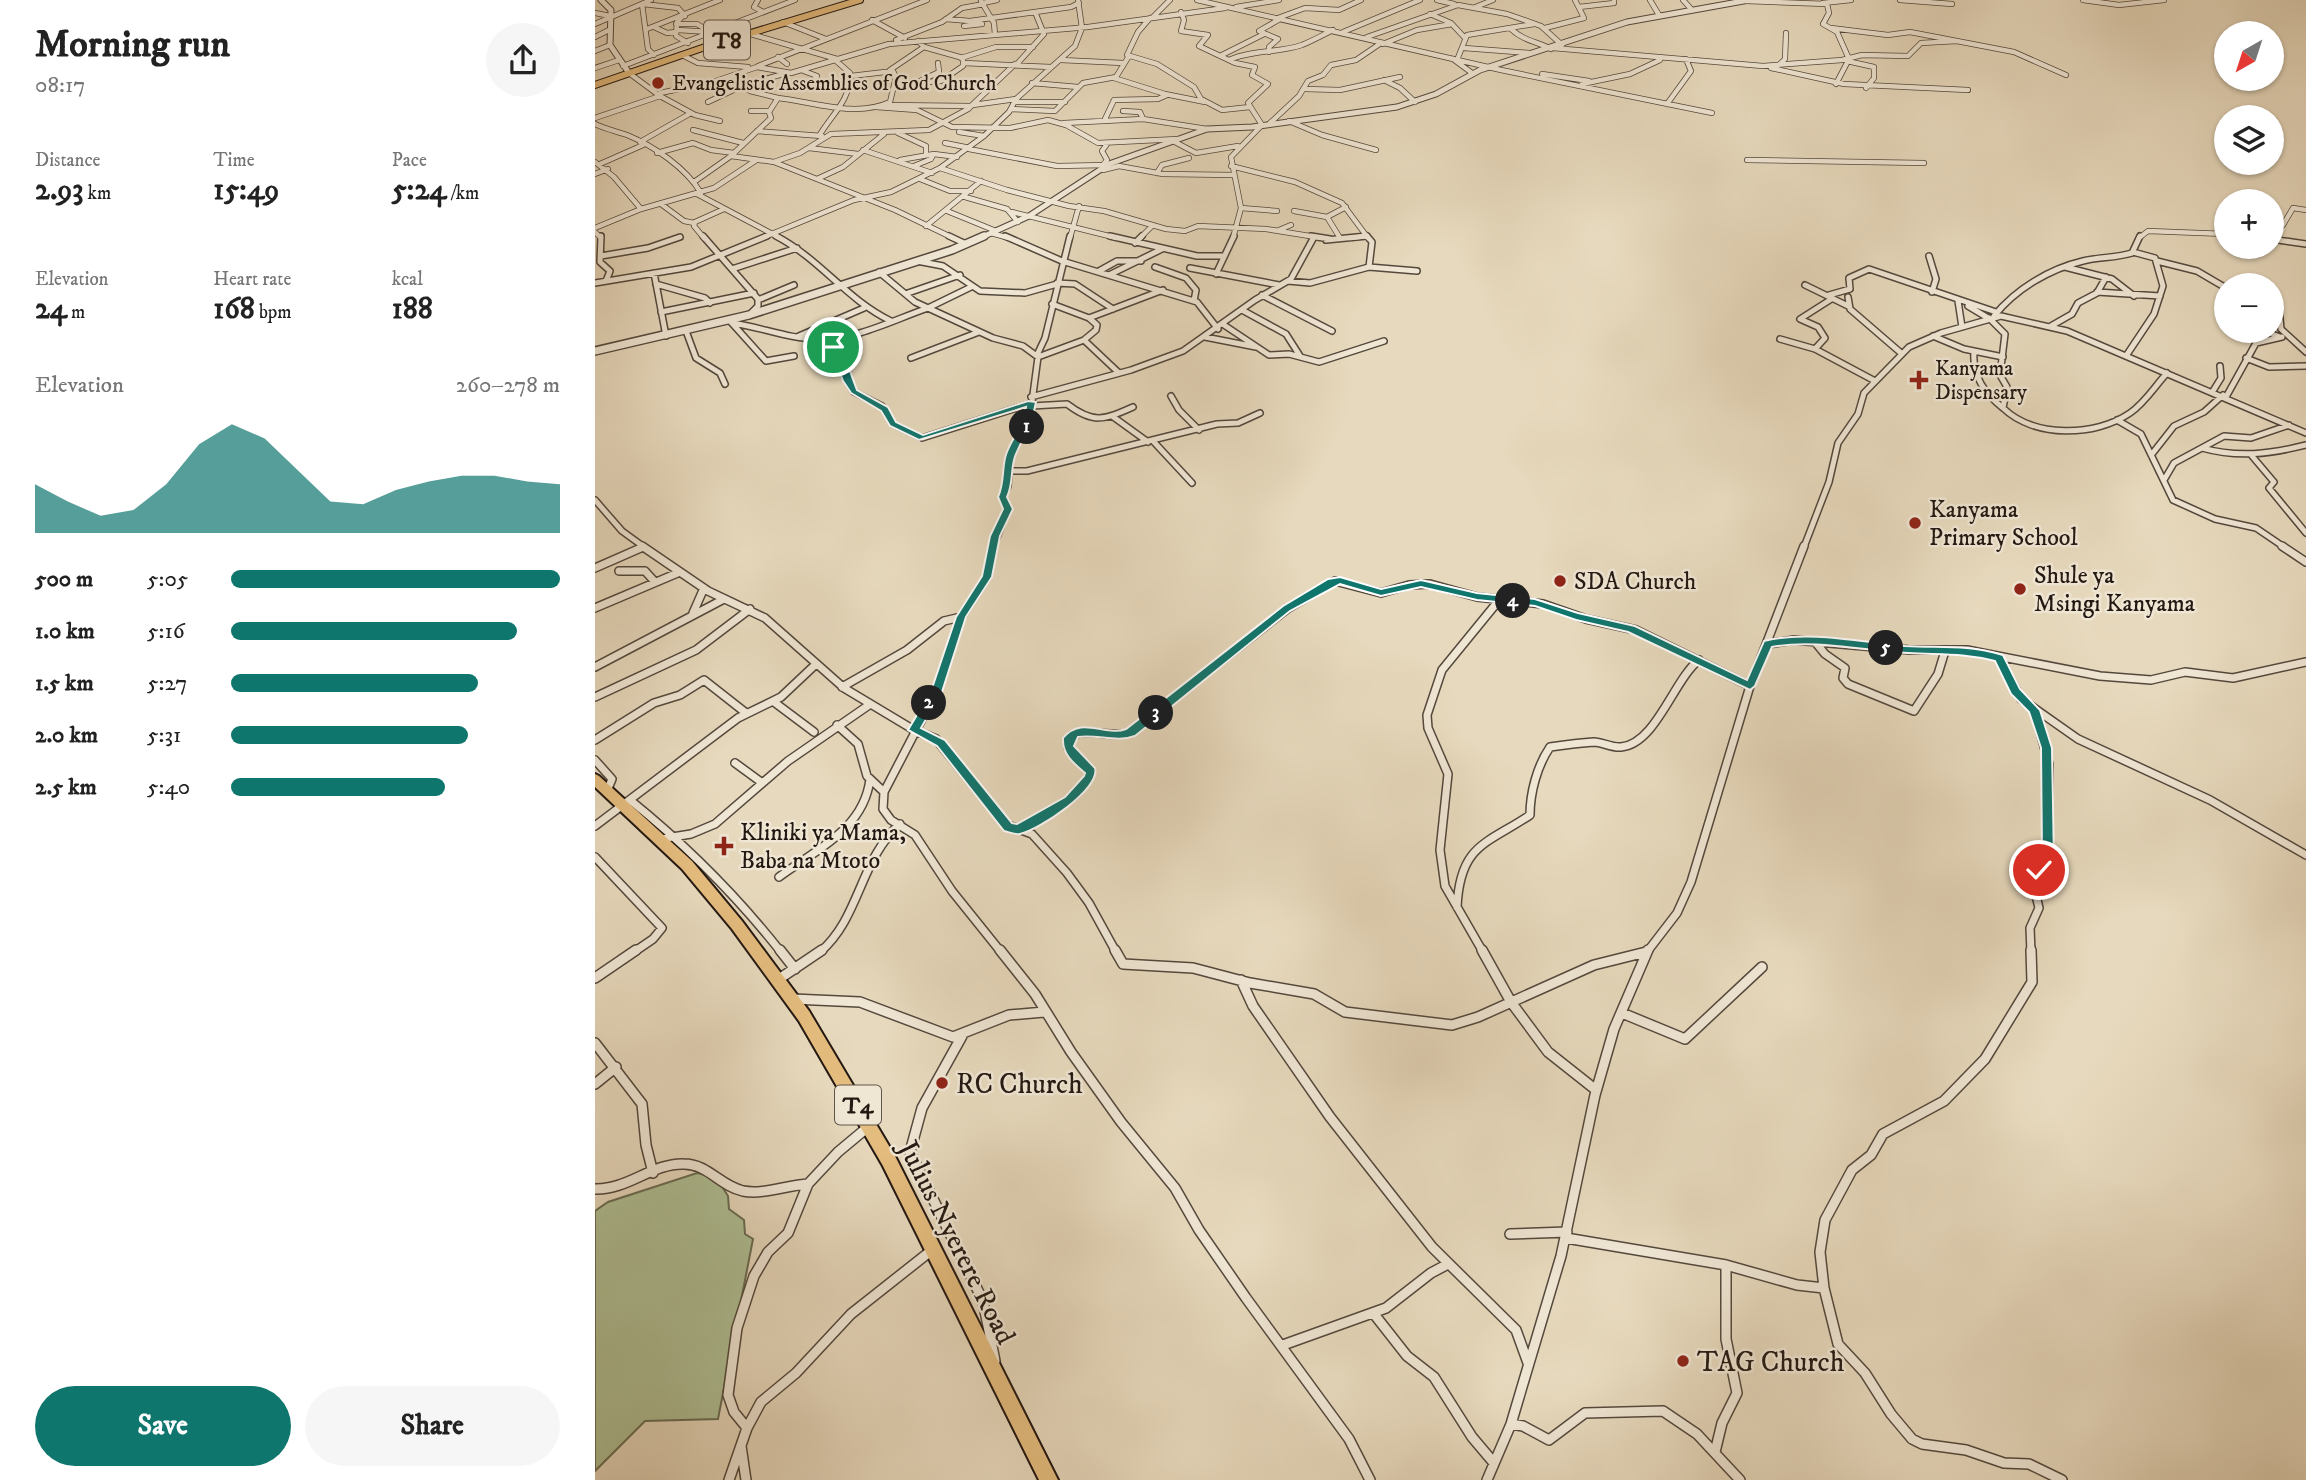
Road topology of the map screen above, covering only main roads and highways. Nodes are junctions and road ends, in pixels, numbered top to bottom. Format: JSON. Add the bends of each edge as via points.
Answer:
{"nodes":[{"id":1,"x":860,"y":0,"type":"edge"},
{"id":2,"x":595,"y":85,"type":"edge"},
{"id":3,"x":595,"y":779,"type":"edge"},
{"id":4,"x":1049,"y":1480,"type":"edge"}],
"edges":[{"from":1,"to":2,"type":"main road","number":"T8"},
{"from":3,"to":4,"type":"highway","name":"Julius Nyerere Road","number":"T4","via":[[666,837],[793,999],[869,1126]]}]}
